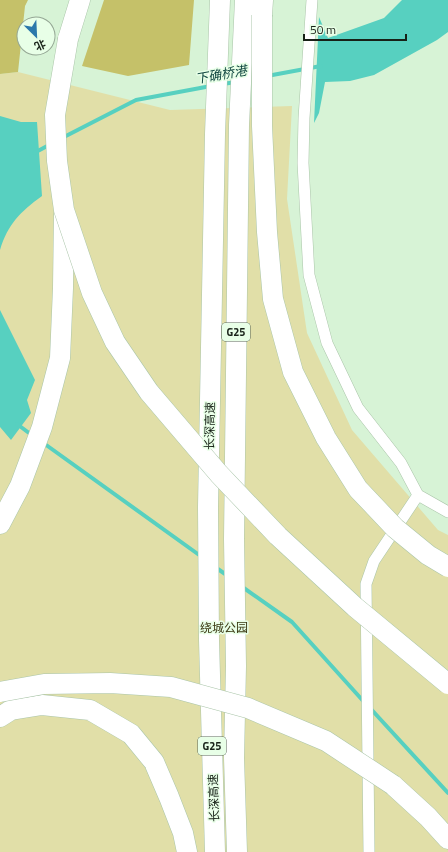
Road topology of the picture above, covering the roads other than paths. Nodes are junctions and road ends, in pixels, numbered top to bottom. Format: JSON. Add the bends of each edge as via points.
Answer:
{"nodes":[{"id":1,"x":80,"y":0,"type":"edge"},
{"id":2,"x":220,"y":0,"type":"edge"},
{"id":3,"x":312,"y":0,"type":"edge"},
{"id":4,"x":253,"y":7,"type":"edge"},
{"id":5,"x":64,"y":210,"type":"junction"},
{"id":6,"x":418,"y":494,"type":"junction"},
{"id":7,"x":448,"y":512,"type":"edge"},
{"id":8,"x":0,"y":524,"type":"edge"},
{"id":9,"x":448,"y":567,"type":"edge"},
{"id":10,"x":448,"y":684,"type":"edge"},
{"id":11,"x":0,"y":692,"type":"edge"},
{"id":12,"x":0,"y":717,"type":"edge"},
{"id":13,"x":234,"y":758,"type":"junction"},
{"id":14,"x":448,"y":839,"type":"edge"},
{"id":15,"x":187,"y":852,"type":"edge"},
{"id":16,"x":215,"y":852,"type":"edge"},
{"id":17,"x":237,"y":852,"type":"edge"},
{"id":18,"x":247,"y":852,"type":"edge"},
{"id":19,"x":369,"y":852,"type":"edge"}],
"edges":[{"from":1,"to":5,"type":"highway","bridge":true,"via":[[68,39],[55,116],[57,161]]},
{"from":2,"to":16,"type":"highway","name":"长深高速","number":"G25","via":[[208,507]]},
{"from":3,"to":6,"type":"street","via":[[302,163],[309,275],[327,343],[358,408],[401,463]]},
{"from":4,"to":9,"type":"highway","bridge":true,"via":[[273,299],[294,372],[326,438],[358,489],[395,528],[428,555]]},
{"from":4,"to":13,"type":"highway","name":"长深高速","number":"G25","via":[[239,125]]},
{"from":5,"to":8,"type":"highway","via":[[60,358],[42,427],[20,486]]},
{"from":5,"to":10,"type":"highway","bridge":true,"via":[[92,293],[116,342],[149,392],[219,474],[278,536],[355,607]]},
{"from":6,"to":7,"type":"street"},
{"from":6,"to":19,"type":"street","via":[[374,561],[366,584]]},
{"from":11,"to":14,"type":"highway","bridge":true,"via":[[44,684],[110,683],[171,687],[248,708],[326,741],[393,786]]},
{"from":12,"to":15,"type":"highway","via":[[11,710],[42,705],[90,710],[131,734],[154,762],[180,825]]},
{"from":13,"to":17,"type":"highway","name":"长深高速","number":"G25"},
{"from":13,"to":18,"type":"highway"}]}
